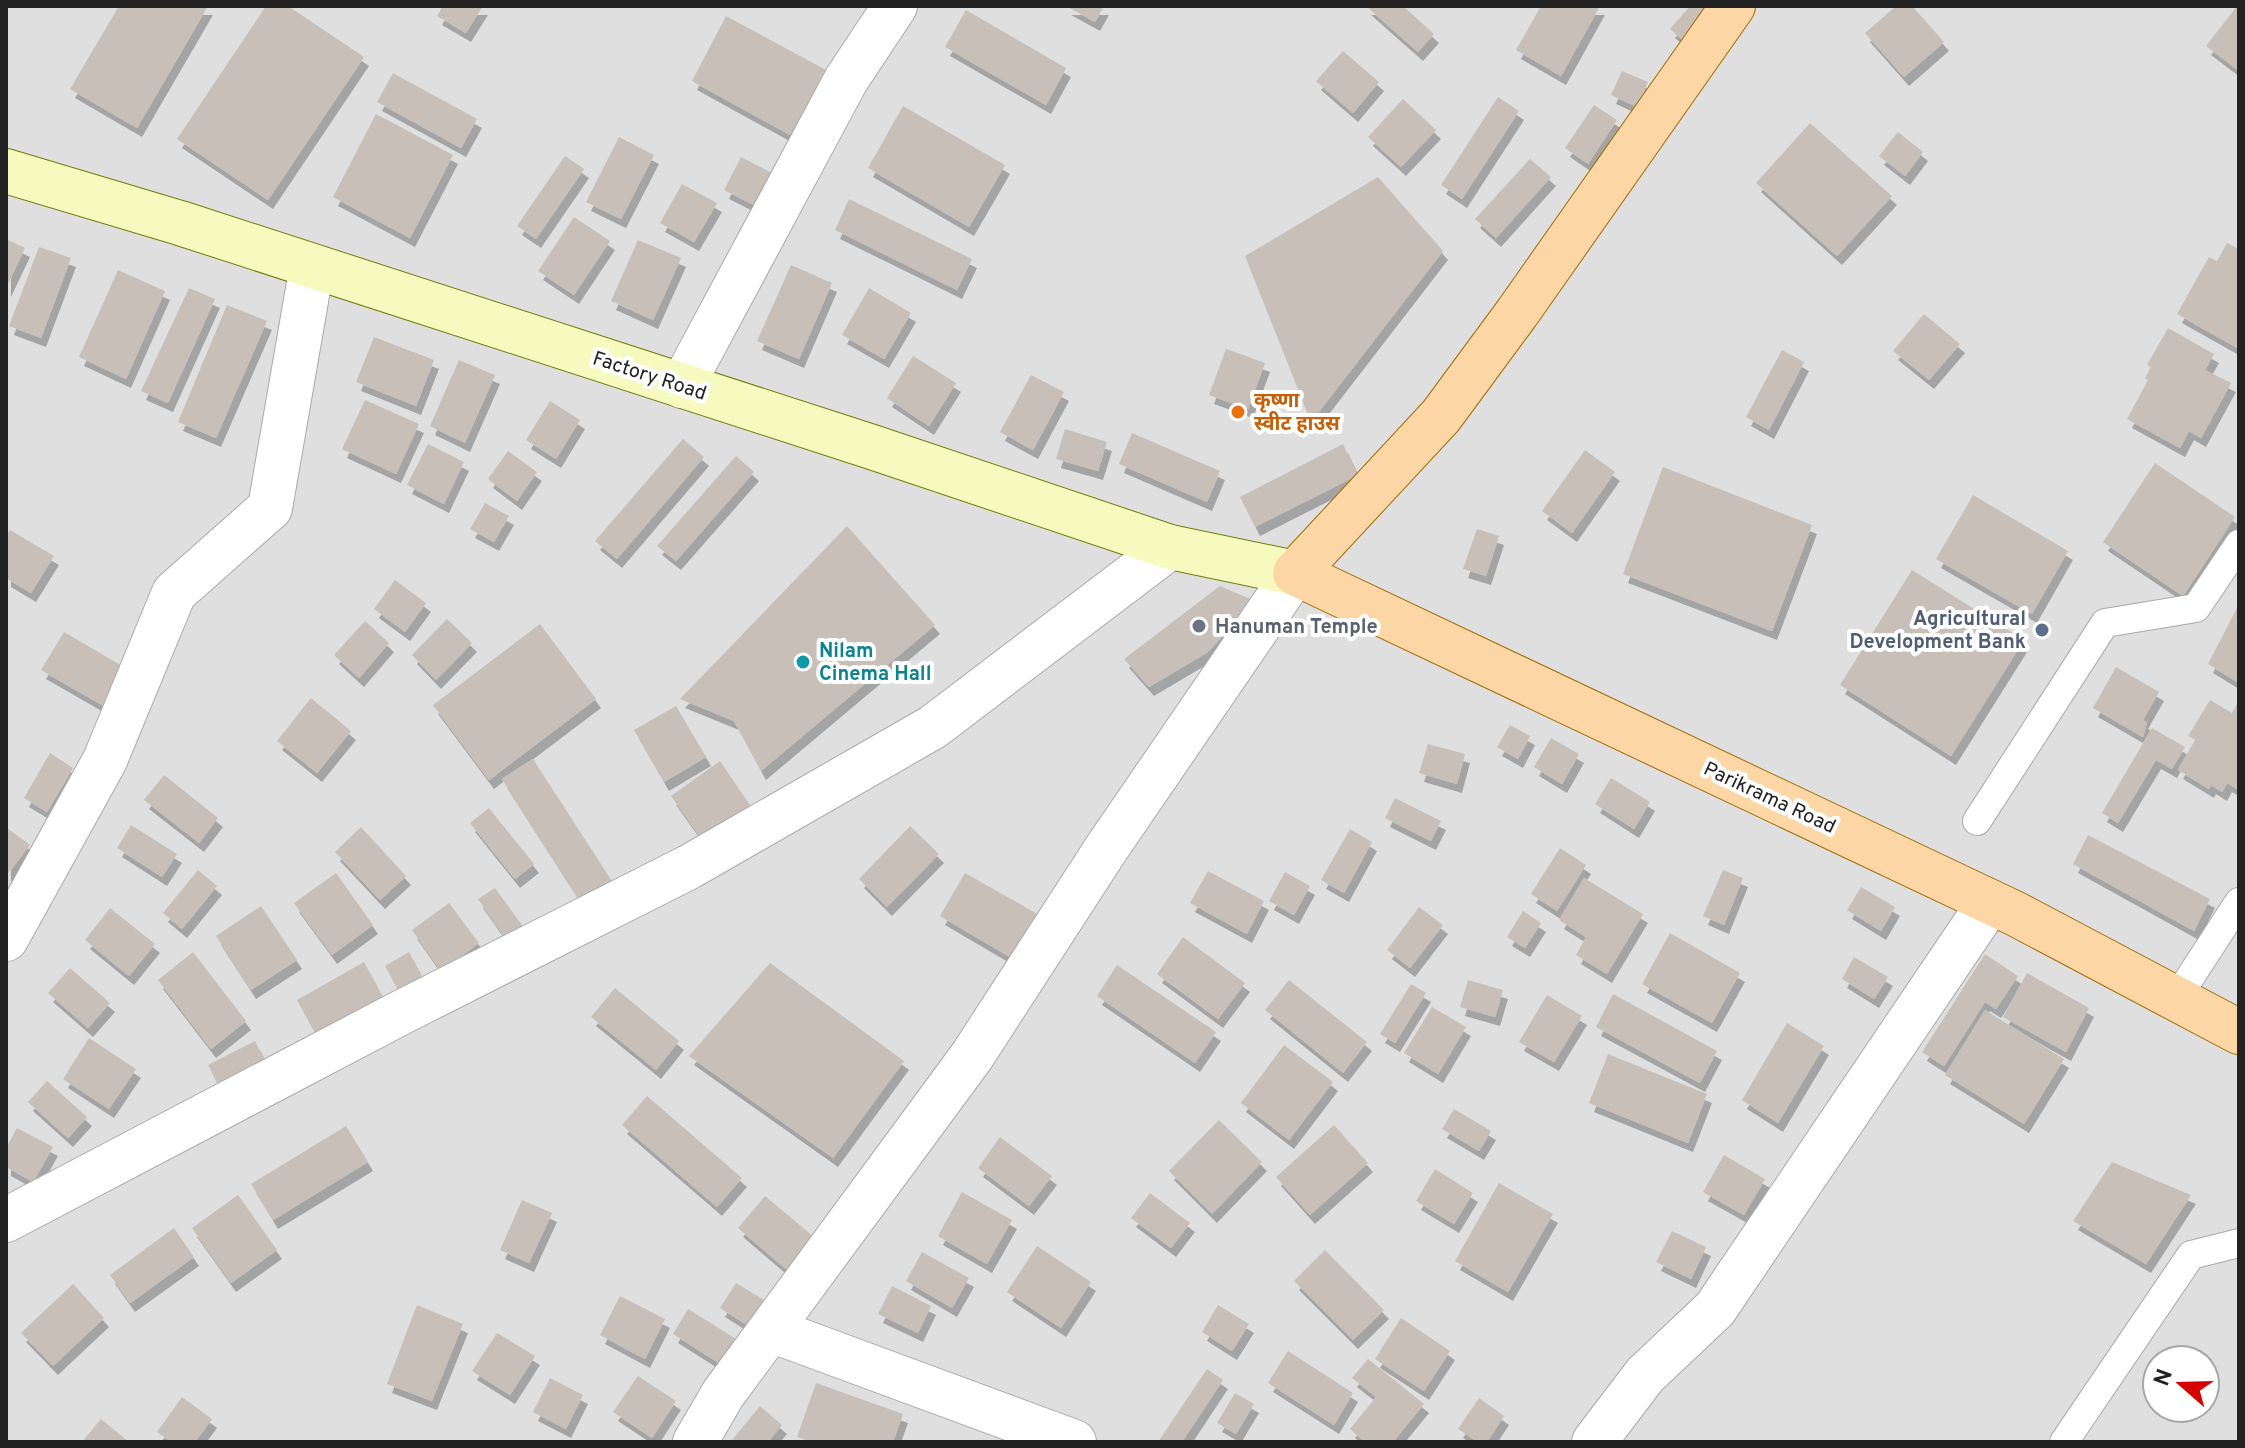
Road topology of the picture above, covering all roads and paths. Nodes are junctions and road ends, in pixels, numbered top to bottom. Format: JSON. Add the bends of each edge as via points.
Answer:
{"nodes":[{"id":1,"x":895,"y":6,"type":"edge"},
{"id":2,"x":1733,"y":6,"type":"edge"},
{"id":3,"x":6,"y":171,"type":"edge"},
{"id":4,"x":312,"y":266,"type":"junction"},
{"id":5,"x":682,"y":386,"type":"junction"},
{"id":6,"x":2239,"y":544,"type":"edge"},
{"id":7,"x":1170,"y":547,"type":"junction"},
{"id":8,"x":1295,"y":573,"type":"junction"},
{"id":9,"x":1977,"y":821,"type":"dead end"},
{"id":10,"x":1990,"y":902,"type":"junction"},
{"id":11,"x":2239,"y":902,"type":"edge"},
{"id":12,"x":6,"y":939,"type":"edge"},
{"id":13,"x":2176,"y":999,"type":"junction"},
{"id":14,"x":2239,"y":1032,"type":"edge"},
{"id":15,"x":6,"y":1220,"type":"edge"},
{"id":16,"x":2239,"y":1243,"type":"edge"},
{"id":17,"x":771,"y":1330,"type":"junction"},
{"id":18,"x":695,"y":1442,"type":"edge"},
{"id":19,"x":1074,"y":1442,"type":"edge"},
{"id":20,"x":1594,"y":1442,"type":"edge"},
{"id":21,"x":2064,"y":1442,"type":"edge"}],
"edges":[{"from":1,"to":5,"type":"street","via":[[846,80]]},
{"from":2,"to":8,"type":"main road","via":[[1441,416]]},
{"from":3,"to":4,"type":"main road","name":"Factory Road"},
{"from":4,"to":5,"type":"main road","name":"Factory Road"},
{"from":4,"to":12,"type":"street","via":[[270,508],[174,593],[105,760]]},
{"from":5,"to":7,"type":"main road","name":"Factory Road"},
{"from":6,"to":9,"type":"lane","via":[[2196,608],[2105,623]]},
{"from":7,"to":8,"type":"main road","name":"Factory Road"},
{"from":7,"to":15,"type":"street","via":[[919,735],[689,867]]},
{"from":8,"to":10,"type":"main road","name":"Parikrama Road"},
{"from":8,"to":17,"type":"street","via":[[972,1056]]},
{"from":10,"to":13,"type":"main road","name":"Parikrama Road"},
{"from":10,"to":20,"type":"street","via":[[1715,1309],[1645,1375]]},
{"from":11,"to":13,"type":"lane"},
{"from":13,"to":14,"type":"main road","name":"Parikrama Road"},
{"from":16,"to":21,"type":"lane","via":[[2191,1255]]},
{"from":17,"to":18,"type":"street"},
{"from":17,"to":19,"type":"street"}]}
